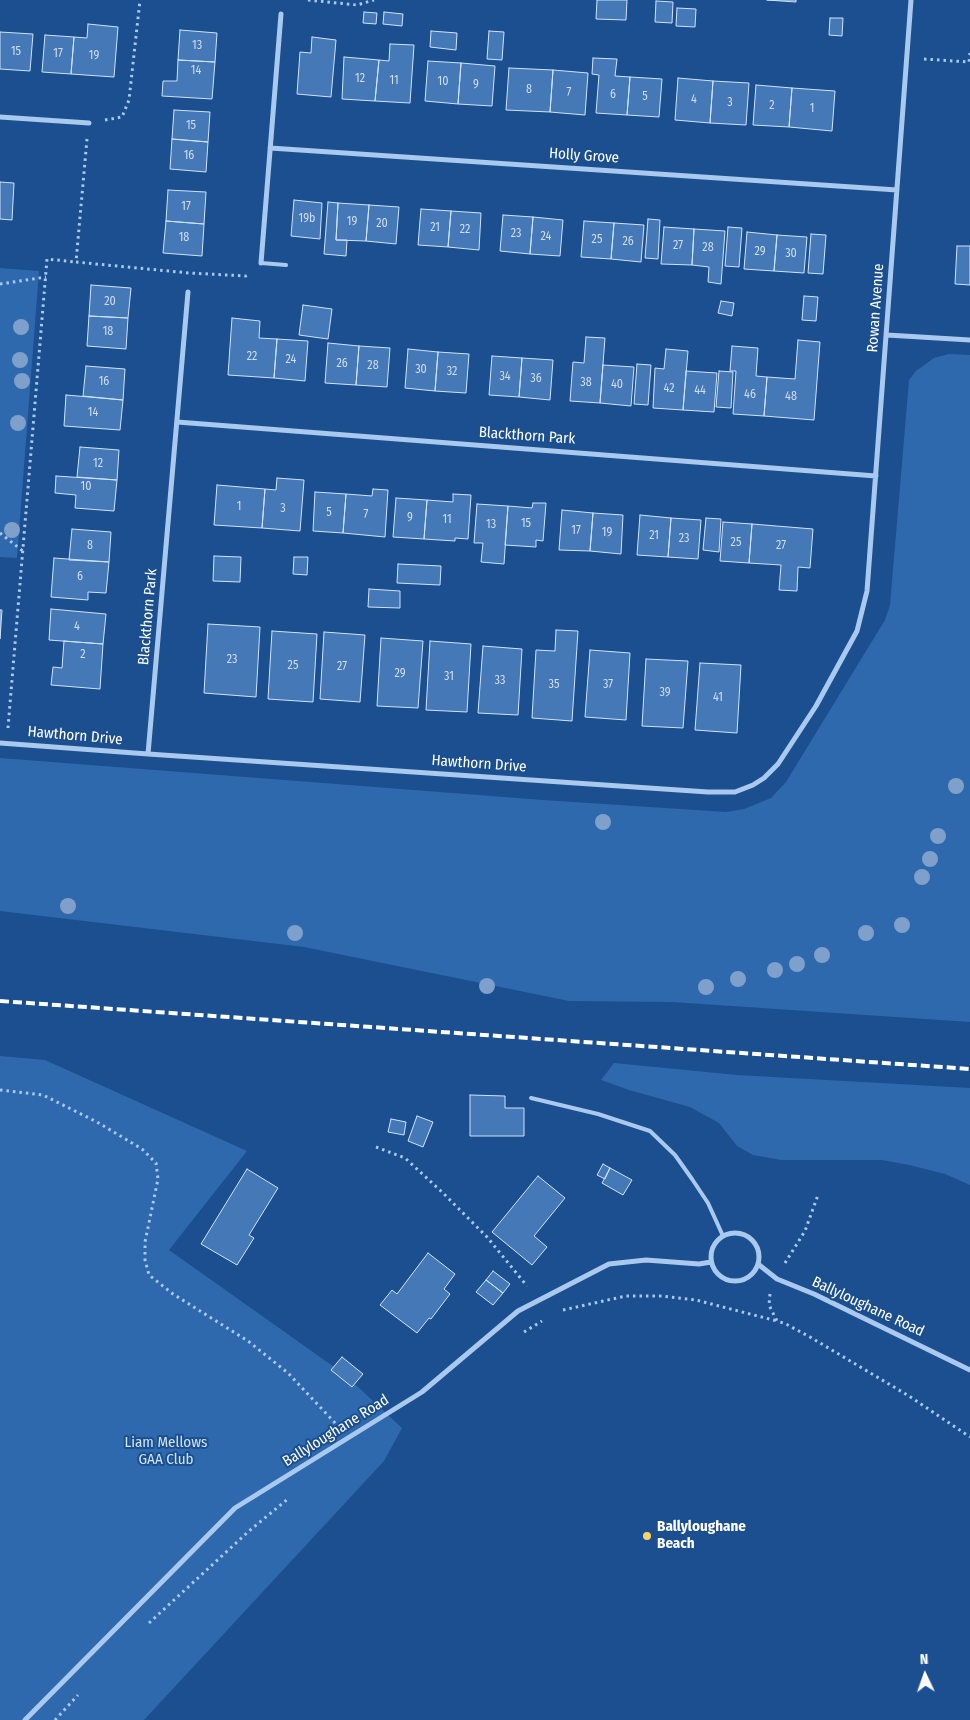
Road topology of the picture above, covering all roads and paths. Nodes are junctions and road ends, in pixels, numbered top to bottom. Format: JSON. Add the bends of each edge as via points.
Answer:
{"nodes":[{"id":1,"x":140,"y":0,"type":"edge"},
{"id":2,"x":308,"y":0,"type":"edge"},
{"id":3,"x":374,"y":0,"type":"edge"},
{"id":4,"x":911,"y":0,"type":"edge"},
{"id":5,"x":281,"y":14,"type":"dead end"},
{"id":6,"x":970,"y":53,"type":"edge"},
{"id":7,"x":906,"y":58,"type":"junction"},
{"id":8,"x":0,"y":117,"type":"edge"},
{"id":9,"x":88,"y":123,"type":"junction"},
{"id":10,"x":270,"y":148,"type":"junction"},
{"id":11,"x":896,"y":190,"type":"junction"},
{"id":12,"x":76,"y":262,"type":"junction"},
{"id":13,"x":262,"y":263,"type":"junction"},
{"id":14,"x":286,"y":265,"type":"dead end"},
{"id":15,"x":46,"y":277,"type":"junction"},
{"id":16,"x":0,"y":284,"type":"edge"},
{"id":17,"x":188,"y":292,"type":"dead end"},
{"id":18,"x":887,"y":335,"type":"junction"},
{"id":19,"x":970,"y":340,"type":"edge"},
{"id":20,"x":177,"y":422,"type":"junction"},
{"id":21,"x":876,"y":476,"type":"junction"},
{"id":22,"x":0,"y":533,"type":"edge"},
{"id":23,"x":24,"y":552,"type":"junction"},
{"id":24,"x":861,"y":617,"type":"joint"},
{"id":25,"x":0,"y":743,"type":"edge"},
{"id":26,"x":7,"y":743,"type":"junction"},
{"id":27,"x":148,"y":754,"type":"junction"},
{"id":28,"x":0,"y":1090,"type":"edge"},
{"id":29,"x":531,"y":1098,"type":"dead end"},
{"id":30,"x":376,"y":1147,"type":"dead end"},
{"id":31,"x":818,"y":1195,"type":"dead end"},
{"id":32,"x":723,"y":1236,"type":"junction"},
{"id":33,"x":711,"y":1262,"type":"junction"},
{"id":34,"x":758,"y":1264,"type":"junction"},
{"id":35,"x":778,"y":1279,"type":"junction"},
{"id":36,"x":536,"y":1302,"type":"junction"},
{"id":37,"x":559,"y":1311,"type":"dead end"},
{"id":38,"x":543,"y":1320,"type":"dead end"},
{"id":39,"x":777,"y":1321,"type":"junction"},
{"id":40,"x":522,"y":1333,"type":"dead end"},
{"id":41,"x":970,"y":1370,"type":"edge"},
{"id":42,"x":351,"y":1436,"type":"junction"},
{"id":43,"x":970,"y":1438,"type":"edge"},
{"id":44,"x":292,"y":1496,"type":"dead end"},
{"id":45,"x":145,"y":1627,"type":"dead end"},
{"id":46,"x":79,"y":1693,"type":"dead end"},
{"id":47,"x":25,"y":1720,"type":"edge"},
{"id":48,"x":55,"y":1720,"type":"edge"}],
"edges":[{"from":1,"to":9,"type":"path","via":[[129,100],[122,117]]},
{"from":2,"to":3,"type":"path","via":[[358,5]]},
{"from":4,"to":7,"type":"street","name":"Rowan Avenue"},
{"from":5,"to":10,"type":"street"},
{"from":6,"to":7,"type":"path","via":[[968,62]]},
{"from":7,"to":11,"type":"street","name":"Rowan Avenue"},
{"from":8,"to":9,"type":"street"},
{"from":9,"to":12,"type":"path"},
{"from":10,"to":11,"type":"street","name":"Holly Grove"},
{"from":10,"to":13,"type":"street"},
{"from":11,"to":18,"type":"street","name":"Rowan Avenue"},
{"from":12,"to":13,"type":"path","via":[[246,276]]},
{"from":12,"to":15,"type":"path","via":[[48,258]]},
{"from":13,"to":14,"type":"lane"},
{"from":15,"to":16,"type":"path"},
{"from":15,"to":23,"type":"path"},
{"from":17,"to":20,"type":"street","name":"Blackthorn Park"},
{"from":18,"to":19,"type":"street"},
{"from":18,"to":21,"type":"street","name":"Rowan Avenue"},
{"from":20,"to":21,"type":"street","name":"Blackthorn Park"},
{"from":20,"to":27,"type":"street","name":"Blackthorn Park"},
{"from":21,"to":24,"type":"street","name":"Rowan Avenue","via":[[867,591]]},
{"from":22,"to":23,"type":"path"},
{"from":23,"to":26,"type":"path"},
{"from":24,"to":27,"type":"street","name":"Hawthorn Drive","via":[[857,632],[816,706],[778,764],[759,782],[736,792],[665,790]]},
{"from":25,"to":26,"type":"street","name":"Hawthorn Drive"},
{"from":26,"to":27,"type":"street","name":"Hawthorn Drive"},
{"from":28,"to":42,"type":"path","via":[[43,1095],[142,1149],[156,1163],[158,1180],[144,1242],[149,1275],[248,1341],[288,1373]]},
{"from":29,"to":32,"type":"lane","via":[[650,1131],[675,1155],[708,1202]]},
{"from":30,"to":36,"type":"path","via":[[405,1158],[442,1192],[488,1237],[523,1279]]},
{"from":31,"to":35,"type":"path","via":[[805,1231]]},
{"from":32,"to":33,"type":"street","via":[[713,1247]]},
{"from":32,"to":34,"type":"street","via":[[731,1233],[747,1236],[757,1248]]},
{"from":33,"to":34,"type":"street","via":[[719,1275],[734,1281],[749,1276]]},
{"from":33,"to":36,"type":"street","name":"Ballyloughane Road","via":[[646,1260],[609,1264]]},
{"from":34,"to":35,"type":"street","name":"Ballyloughane Road"},
{"from":35,"to":39,"type":"path","via":[[770,1294],[769,1305]]},
{"from":35,"to":41,"type":"street","name":"Ballyloughane Road"},
{"from":36,"to":42,"type":"street","name":"Ballyloughane Road","via":[[518,1312],[422,1392]]},
{"from":37,"to":39,"type":"path","via":[[626,1296],[662,1296],[696,1300]]},
{"from":38,"to":40,"type":"path"},
{"from":39,"to":43,"type":"path","via":[[909,1396]]},
{"from":42,"to":47,"type":"street","name":"Ballyloughane Road","via":[[235,1508]]},
{"from":44,"to":45,"type":"path"},
{"from":46,"to":48,"type":"path"}]}
